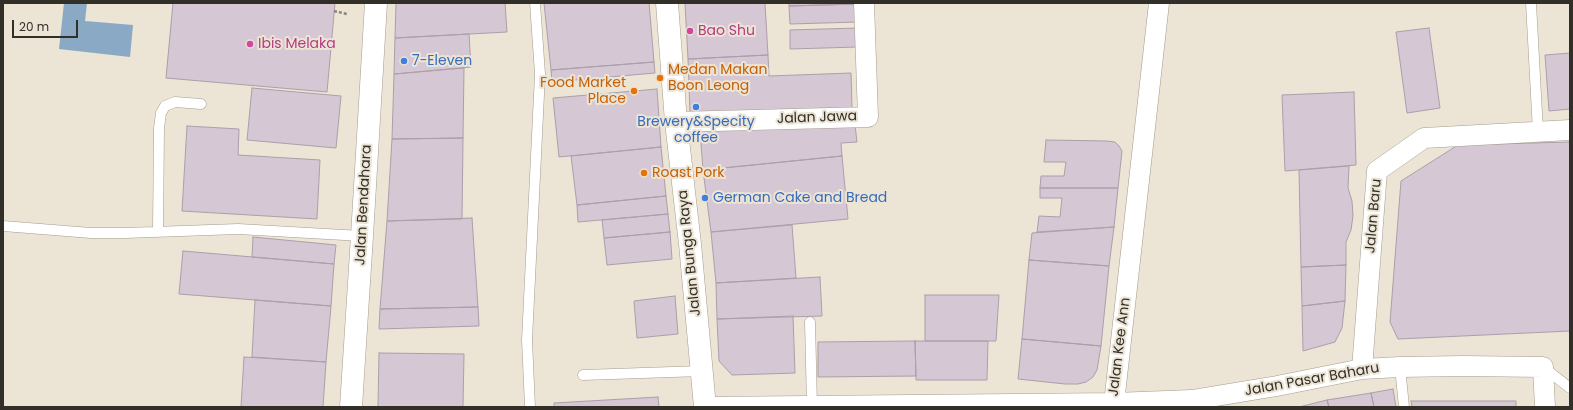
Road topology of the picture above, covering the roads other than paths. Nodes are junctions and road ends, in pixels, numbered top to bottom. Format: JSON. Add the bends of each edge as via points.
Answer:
{"nodes":[{"id":1,"x":376,"y":3,"type":"edge"},
{"id":2,"x":535,"y":3,"type":"edge"},
{"id":3,"x":666,"y":3,"type":"edge"},
{"id":4,"x":864,"y":3,"type":"edge"},
{"id":5,"x":1160,"y":3,"type":"edge"},
{"id":6,"x":1531,"y":3,"type":"edge"},
{"id":7,"x":201,"y":104,"type":"dead end"},
{"id":8,"x":676,"y":122,"type":"junction"},
{"id":9,"x":1570,"y":130,"type":"edge"},
{"id":10,"x":1538,"y":132,"type":"junction"},
{"id":11,"x":3,"y":226,"type":"edge"},
{"id":12,"x":158,"y":231,"type":"junction"},
{"id":13,"x":362,"y":236,"type":"junction"},
{"id":14,"x":810,"y":322,"type":"dead end"},
{"id":15,"x":1400,"y":367,"type":"junction"},
{"id":16,"x":1543,"y":367,"type":"junction"},
{"id":17,"x":1362,"y":369,"type":"junction"},
{"id":18,"x":702,"y":371,"type":"junction"},
{"id":19,"x":583,"y":375,"type":"dead end"},
{"id":20,"x":1570,"y":388,"type":"edge"},
{"id":21,"x":1193,"y":403,"type":"edge"},
{"id":22,"x":1114,"y":404,"type":"junction"},
{"id":23,"x":812,"y":406,"type":"edge"},
{"id":24,"x":868,"y":406,"type":"edge"},
{"id":25,"x":351,"y":407,"type":"edge"},
{"id":26,"x":530,"y":407,"type":"edge"},
{"id":27,"x":705,"y":407,"type":"edge"},
{"id":28,"x":1404,"y":407,"type":"edge"},
{"id":29,"x":1545,"y":407,"type":"edge"}],
"edges":[{"from":1,"to":13,"type":"street","name":"Jalan Bendahara"},
{"from":2,"to":26,"type":"lane","via":[[540,74],[527,340]]},
{"from":3,"to":8,"type":"street","name":"Jalan Bunga Raya"},
{"from":4,"to":8,"type":"street","name":"Jalan Jawa","via":[[868,117]]},
{"from":5,"to":22,"type":"street","name":"Jalan Kee Ann"},
{"from":6,"to":10,"type":"lane"},
{"from":7,"to":12,"type":"lane","via":[[175,102],[165,106],[161,113]]},
{"from":8,"to":18,"type":"street","name":"Jalan Bunga Raya"},
{"from":9,"to":10,"type":"street","name":"Jalan Baru"},
{"from":10,"to":17,"type":"street","name":"Jalan Baru","via":[[1424,138],[1377,171]]},
{"from":11,"to":12,"type":"lane","via":[[91,233]]},
{"from":12,"to":13,"type":"lane","via":[[238,229]]},
{"from":13,"to":25,"type":"street","name":"Jalan Bendahara"},
{"from":14,"to":23,"type":"lane"},
{"from":15,"to":16,"type":"street","name":"Jalan Pasar Baharu"},
{"from":15,"to":17,"type":"street","name":"Jalan Pasar Baharu"},
{"from":15,"to":28,"type":"lane"},
{"from":16,"to":20,"type":"lane"},
{"from":16,"to":29,"type":"street"},
{"from":17,"to":21,"type":"street","name":"Jalan Pasar Baharu"},
{"from":18,"to":19,"type":"lane"},
{"from":18,"to":27,"type":"street","name":"Jalan Bunga Raya"},
{"from":21,"to":22,"type":"street","name":"Jalan Pasar Baharu"},
{"from":22,"to":24,"type":"street","name":"Jalan Kee Ann"},
{"from":23,"to":24,"type":"street","name":"Jalan Kee Ann"},
{"from":23,"to":27,"type":"street","name":"Jalan Kee Ann"}]}
